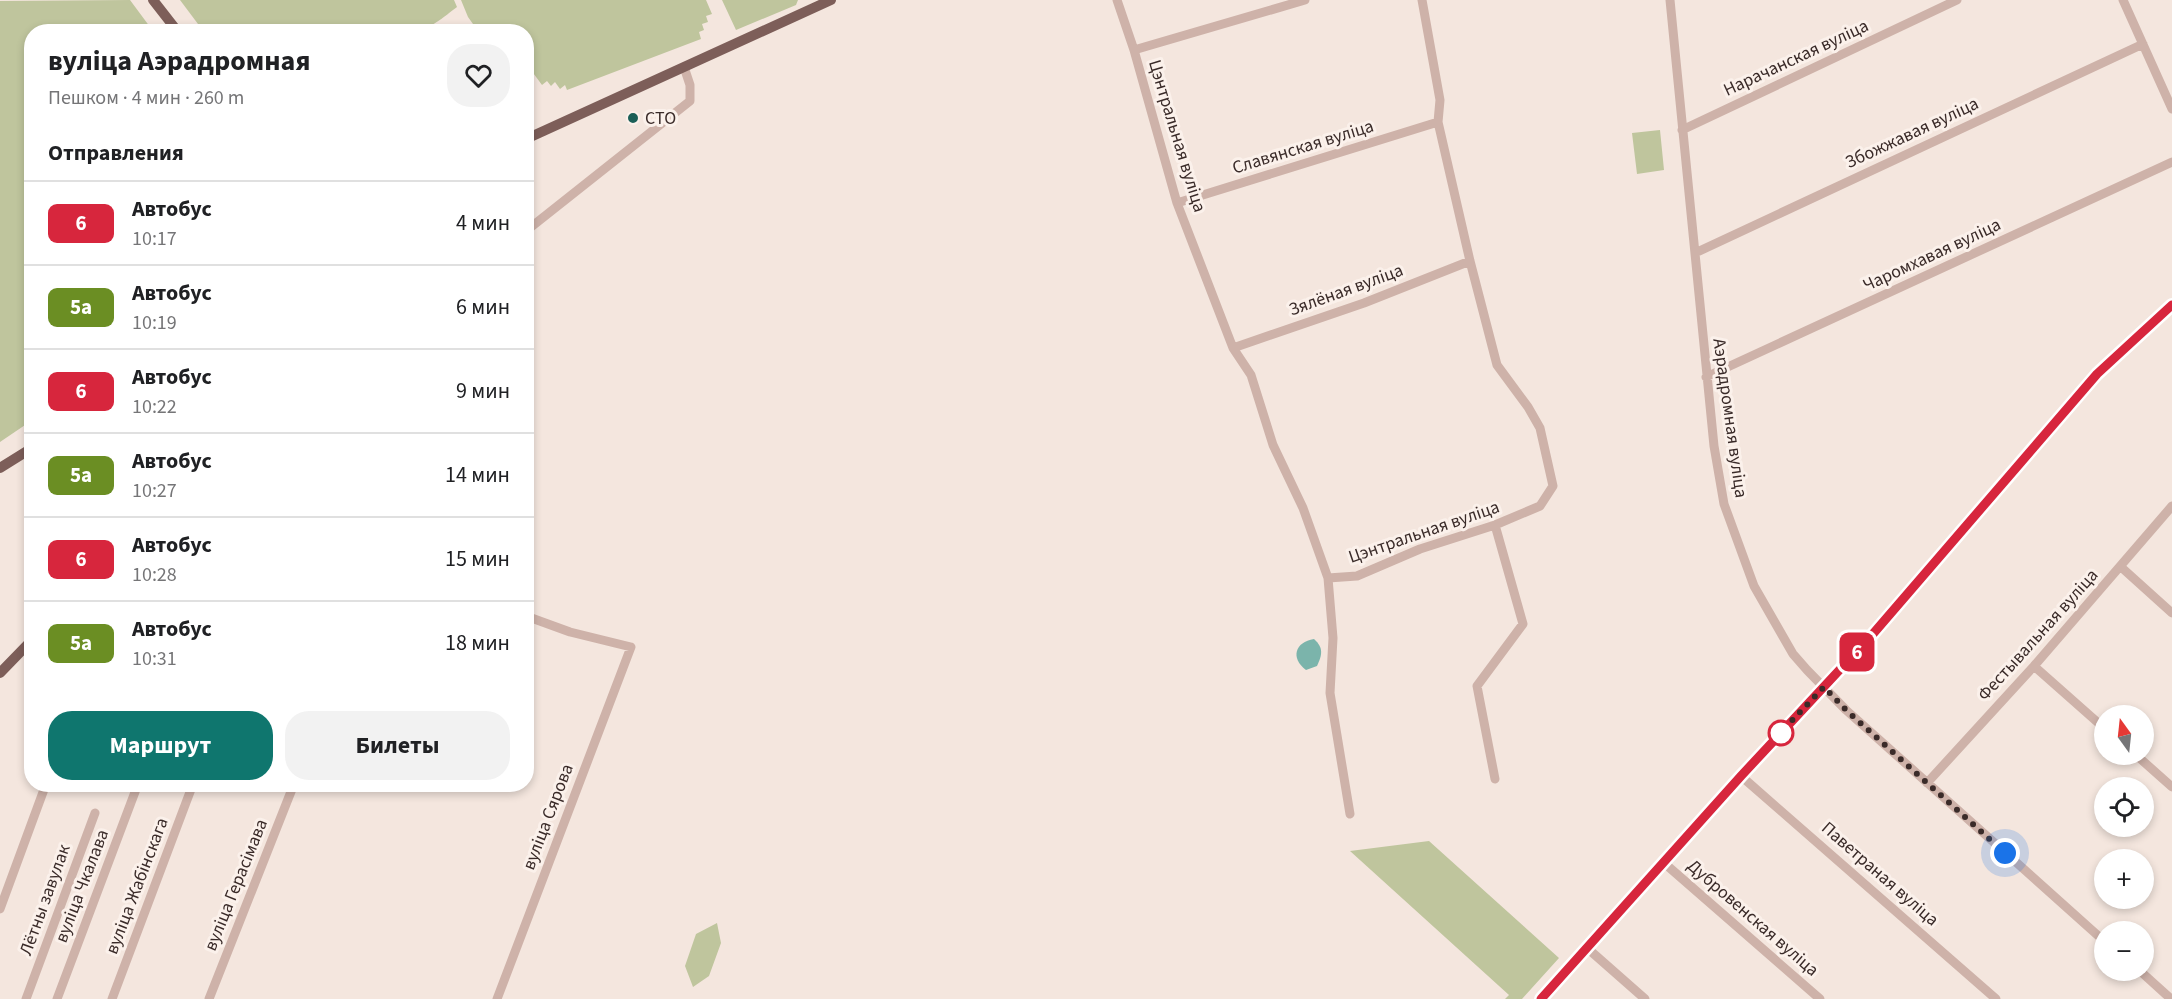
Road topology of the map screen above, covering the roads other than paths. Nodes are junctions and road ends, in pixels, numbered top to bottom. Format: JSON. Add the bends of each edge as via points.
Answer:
{"nodes":[{"id":1,"x":153,"y":0,"type":"edge"},
{"id":2,"x":831,"y":0,"type":"edge"},
{"id":3,"x":1117,"y":0,"type":"edge"},
{"id":4,"x":1305,"y":0,"type":"edge"},
{"id":5,"x":1422,"y":0,"type":"edge"},
{"id":6,"x":1670,"y":0,"type":"edge"},
{"id":7,"x":1957,"y":0,"type":"edge"},
{"id":8,"x":2123,"y":0,"type":"edge"},
{"id":9,"x":172,"y":24,"type":"edge"},
{"id":10,"x":2142,"y":44,"type":"junction"},
{"id":11,"x":1134,"y":50,"type":"junction"},
{"id":12,"x":684,"y":67,"type":"junction"},
{"id":13,"x":2172,"y":109,"type":"edge"},
{"id":14,"x":1438,"y":122,"type":"junction"},
{"id":15,"x":1683,"y":130,"type":"junction"},
{"id":16,"x":534,"y":135,"type":"edge"},
{"id":17,"x":2172,"y":162,"type":"edge"},
{"id":18,"x":1177,"y":203,"type":"junction"},
{"id":19,"x":534,"y":225,"type":"edge"},
{"id":20,"x":1695,"y":253,"type":"junction"},
{"id":21,"x":1470,"y":261,"type":"junction"},
{"id":22,"x":2172,"y":305,"type":"edge"},
{"id":23,"x":1233,"y":348,"type":"junction"},
{"id":24,"x":1706,"y":377,"type":"junction"},
{"id":25,"x":24,"y":453,"type":"edge"},
{"id":26,"x":0,"y":468,"type":"edge"},
{"id":27,"x":2172,"y":506,"type":"edge"},
{"id":28,"x":1495,"y":525,"type":"junction"},
{"id":29,"x":2121,"y":567,"type":"junction"},
{"id":30,"x":1328,"y":578,"type":"junction"},
{"id":31,"x":2172,"y":613,"type":"edge"},
{"id":32,"x":534,"y":619,"type":"edge"},
{"id":33,"x":24,"y":648,"type":"edge"},
{"id":34,"x":2034,"y":666,"type":"junction"},
{"id":35,"x":0,"y":673,"type":"edge"},
{"id":36,"x":1824,"y":687,"type":"junction"},
{"id":37,"x":2094,"y":719,"type":"edge"},
{"id":38,"x":2147,"y":765,"type":"edge"},
{"id":39,"x":1741,"y":776,"type":"junction"},
{"id":40,"x":1495,"y":779,"type":"dead end"},
{"id":41,"x":1927,"y":783,"type":"junction"},
{"id":42,"x":2172,"y":787,"type":"edge"},
{"id":43,"x":43,"y":792,"type":"edge"},
{"id":44,"x":135,"y":792,"type":"edge"},
{"id":45,"x":190,"y":792,"type":"edge"},
{"id":46,"x":291,"y":792,"type":"edge"},
{"id":47,"x":95,"y":813,"type":"dead end"},
{"id":48,"x":1350,"y":814,"type":"dead end"},
{"id":49,"x":1664,"y":861,"type":"junction"},
{"id":50,"x":0,"y":909,"type":"edge"},
{"id":51,"x":2094,"y":931,"type":"edge"},
{"id":52,"x":1586,"y":947,"type":"junction"},
{"id":53,"x":2151,"y":981,"type":"edge"},
{"id":54,"x":26,"y":999,"type":"edge"},
{"id":55,"x":57,"y":999,"type":"edge"},
{"id":56,"x":112,"y":999,"type":"edge"},
{"id":57,"x":209,"y":999,"type":"edge"},
{"id":58,"x":496,"y":999,"type":"edge"},
{"id":59,"x":1541,"y":999,"type":"edge"},
{"id":60,"x":1645,"y":999,"type":"edge"},
{"id":61,"x":1820,"y":999,"type":"edge"},
{"id":62,"x":1996,"y":999,"type":"edge"},
{"id":63,"x":2171,"y":999,"type":"edge"}],
"edges":[{"from":1,"to":9,"type":"main road"},
{"from":2,"to":12,"type":"main road"},
{"from":3,"to":11,"type":"street","name":"Цэнтральная вуліца"},
{"from":4,"to":11,"type":"street"},
{"from":5,"to":14,"type":"street","name":"Цэнтральная вуліца","via":[[1440,100]]},
{"from":6,"to":15,"type":"street","name":"Аэрадромная вуліца"},
{"from":7,"to":15,"type":"street","name":"Нарачанская вуліца"},
{"from":8,"to":10,"type":"street"},
{"from":10,"to":13,"type":"street"},
{"from":10,"to":20,"type":"street","name":"Збожжавая вуліца"},
{"from":11,"to":18,"type":"street","name":"Цэнтральная вуліца"},
{"from":12,"to":16,"type":"main road"},
{"from":12,"to":19,"type":"street","via":[[690,101]]},
{"from":14,"to":18,"type":"street","name":"Славянская вуліца"},
{"from":14,"to":21,"type":"street","name":"Цэнтральная вуліца"},
{"from":15,"to":20,"type":"street","name":"Аэрадромная вуліца"},
{"from":17,"to":24,"type":"street","name":"Чаромхавая вуліца"},
{"from":18,"to":23,"type":"street","name":"Цэнтральная вуліца"},
{"from":20,"to":24,"type":"street","name":"Аэрадромная вуліца"},
{"from":21,"to":23,"type":"street","name":"Зялёная вуліца"},
{"from":21,"to":28,"type":"street","name":"Цэнтральная вуліца","via":[[1497,365],[1540,428],[1553,486],[1540,507]]},
{"from":22,"to":36,"type":"street","via":[[2097,374]]},
{"from":23,"to":30,"type":"street","name":"Цэнтральная вуліца","via":[[1251,375],[1273,445],[1303,508]]},
{"from":24,"to":36,"type":"street","name":"Аэрадромная вуліца","via":[[1724,504],[1754,586],[1793,654]]},
{"from":25,"to":26,"type":"main road"},
{"from":27,"to":29,"type":"street","name":"Фестывальная вуліца"},
{"from":28,"to":30,"type":"street","name":"Цэнтральная вуліца","via":[[1420,549],[1357,576]]},
{"from":28,"to":40,"type":"street","via":[[1523,624],[1477,686]]},
{"from":29,"to":31,"type":"street"},
{"from":29,"to":34,"type":"street","name":"Фестывальная вуліца"},
{"from":30,"to":48,"type":"street","via":[[1333,638],[1330,693]]},
{"from":32,"to":58,"type":"street","name":"вуліца Сярова","via":[[631,647]]},
{"from":33,"to":35,"type":"main road"},
{"from":34,"to":37,"type":"street"},
{"from":34,"to":41,"type":"street","name":"Фестывальная вуліца"},
{"from":36,"to":39,"type":"street"},
{"from":36,"to":41,"type":"street","name":"Аэрадромная вуліца"},
{"from":38,"to":42,"type":"street"},
{"from":39,"to":49,"type":"street"},
{"from":39,"to":62,"type":"street","name":"Паветраная вуліца"},
{"from":41,"to":51,"type":"street","name":"Аэрадромная вуліца"},
{"from":43,"to":50,"type":"street"},
{"from":44,"to":55,"type":"street","name":"вуліца Чкалава"},
{"from":45,"to":56,"type":"street","name":"вуліца Жабінскага"},
{"from":46,"to":57,"type":"street","name":"вуліца Герасімава"},
{"from":47,"to":54,"type":"street","name":"Лётны завулак"},
{"from":49,"to":52,"type":"street"},
{"from":49,"to":61,"type":"street","name":"Дубровенская вуліца"},
{"from":52,"to":59,"type":"street"},
{"from":52,"to":60,"type":"street"},
{"from":53,"to":63,"type":"street"}]}
